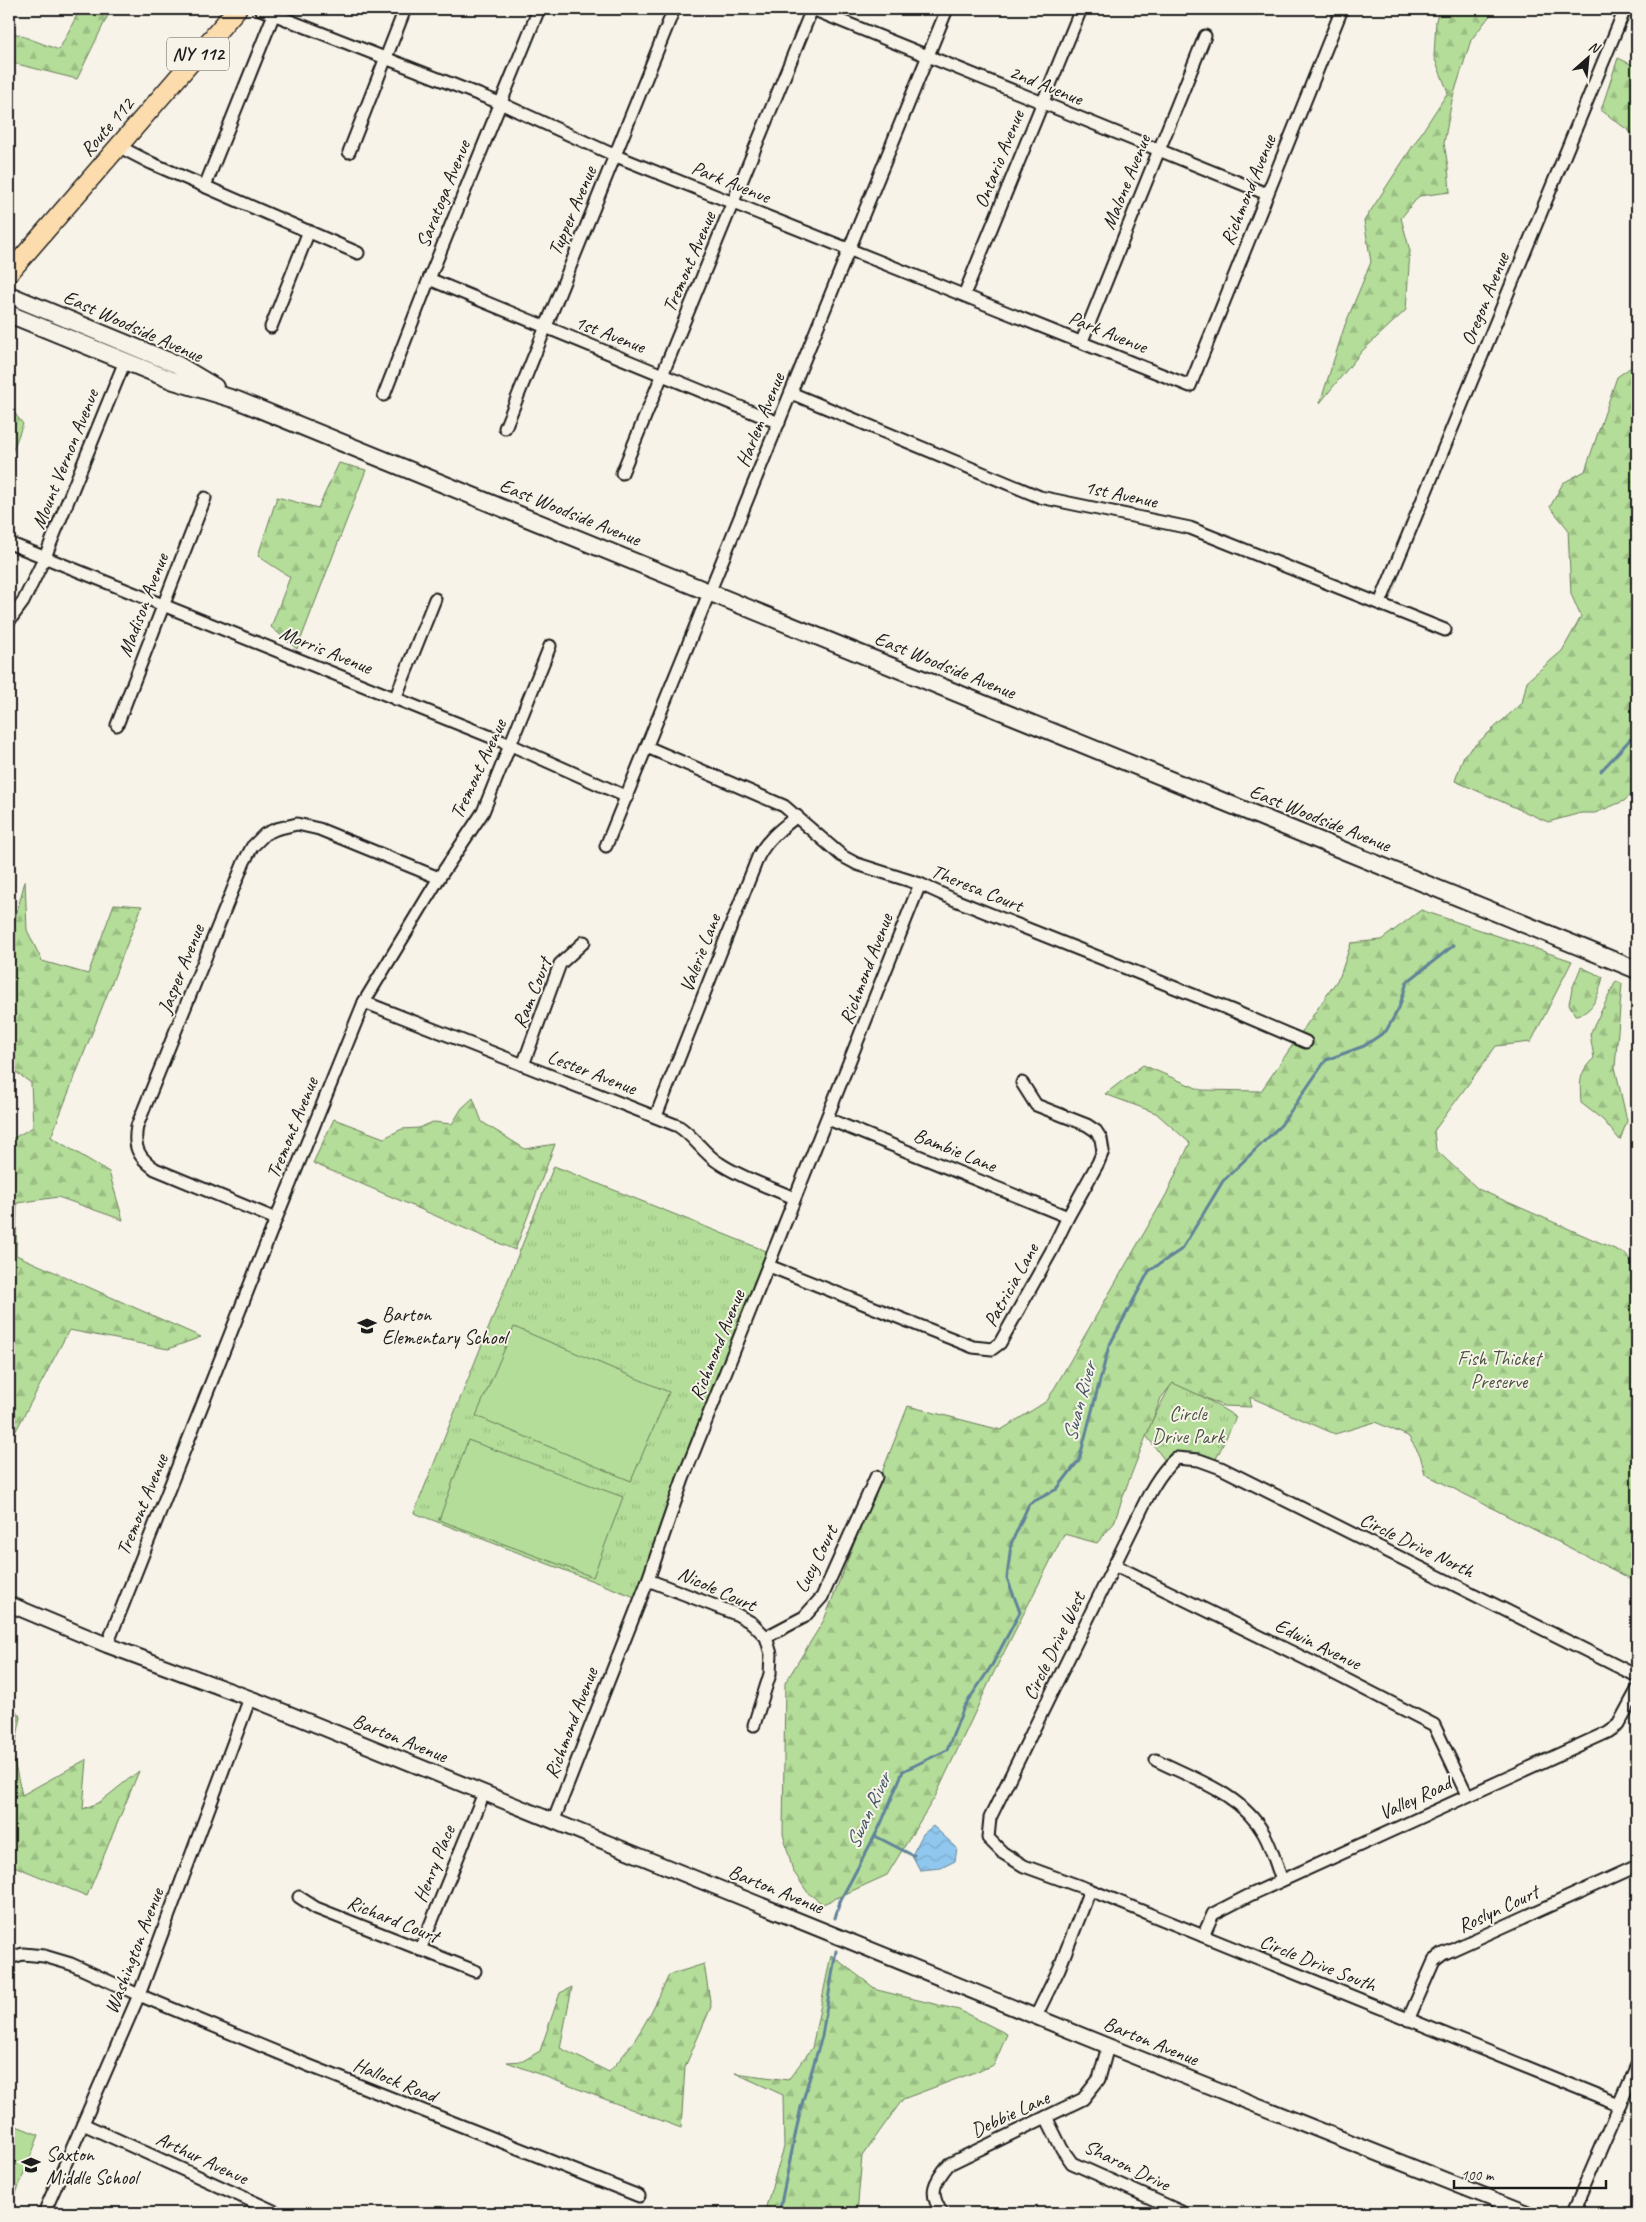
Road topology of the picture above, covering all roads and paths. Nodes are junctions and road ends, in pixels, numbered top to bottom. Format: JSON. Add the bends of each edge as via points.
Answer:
{"nodes":[{"id":1,"x":236,"y":9,"type":"edge"},
{"id":2,"x":260,"y":9,"type":"edge"},
{"id":3,"x":405,"y":9,"type":"edge"},
{"id":4,"x":539,"y":9,"type":"edge"},
{"id":5,"x":674,"y":9,"type":"edge"},
{"id":6,"x":812,"y":9,"type":"edge"},
{"id":7,"x":948,"y":9,"type":"edge"},
{"id":8,"x":1081,"y":9,"type":"edge"},
{"id":9,"x":1625,"y":9,"type":"edge"},
{"id":10,"x":1339,"y":10,"type":"edge"},
{"id":11,"x":274,"y":14,"type":"junction"},
{"id":12,"x":1205,"y":36,"type":"dead end"},
{"id":13,"x":927,"y":57,"type":"junction"},
{"id":14,"x":385,"y":58,"type":"junction"},
{"id":15,"x":500,"y":103,"type":"junction"},
{"id":16,"x":1042,"y":104,"type":"junction"},
{"id":17,"x":118,"y":146,"type":"junction"},
{"id":18,"x":1158,"y":151,"type":"junction"},
{"id":19,"x":349,"y":152,"type":"dead end"},
{"id":20,"x":616,"y":156,"type":"junction"},
{"id":21,"x":205,"y":186,"type":"junction"},
{"id":22,"x":1267,"y":194,"type":"junction"},
{"id":23,"x":734,"y":204,"type":"junction"},
{"id":24,"x":309,"y":231,"type":"junction"},
{"id":25,"x":849,"y":250,"type":"junction"},
{"id":26,"x":358,"y":252,"type":"dead end"},
{"id":27,"x":9,"y":273,"type":"edge"},
{"id":28,"x":428,"y":279,"type":"junction"},
{"id":29,"x":964,"y":295,"type":"junction"},
{"id":30,"x":9,"y":296,"type":"edge"},
{"id":31,"x":9,"y":314,"type":"edge"},
{"id":32,"x":271,"y":327,"type":"dead end"},
{"id":33,"x":544,"y":328,"type":"junction"},
{"id":34,"x":1082,"y":341,"type":"junction"},
{"id":35,"x":125,"y":361,"type":"junction"},
{"id":36,"x":662,"y":374,"type":"junction"},
{"id":37,"x":1190,"y":386,"type":"joint"},
{"id":38,"x":791,"y":393,"type":"junction"},
{"id":39,"x":384,"y":396,"type":"dead end"},
{"id":40,"x":236,"y":400,"type":"junction"},
{"id":41,"x":779,"y":423,"type":"junction"},
{"id":42,"x":505,"y":428,"type":"dead end"},
{"id":43,"x":622,"y":473,"type":"dead end"},
{"id":44,"x":205,"y":498,"type":"dead end"},
{"id":45,"x":9,"y":543,"type":"edge"},
{"id":46,"x":45,"y":558,"type":"junction"},
{"id":47,"x":709,"y":592,"type":"junction"},
{"id":48,"x":435,"y":599,"type":"dead end"},
{"id":49,"x":1380,"y":603,"type":"junction"},
{"id":50,"x":163,"y":605,"type":"junction"},
{"id":51,"x":9,"y":621,"type":"edge"},
{"id":52,"x":1445,"y":630,"type":"dead end"},
{"id":53,"x":550,"y":646,"type":"dead end"},
{"id":54,"x":395,"y":699,"type":"junction"},
{"id":55,"x":117,"y":725,"type":"dead end"},
{"id":56,"x":511,"y":745,"type":"junction"},
{"id":57,"x":647,"y":748,"type":"junction"},
{"id":58,"x":627,"y":797,"type":"junction"},
{"id":59,"x":797,"y":816,"type":"junction"},
{"id":60,"x":606,"y":846,"type":"dead end"},
{"id":61,"x":439,"y":878,"type":"junction"},
{"id":62,"x":920,"y":884,"type":"junction"},
{"id":63,"x":584,"y":942,"type":"dead end"},
{"id":64,"x":1637,"y":970,"type":"edge"},
{"id":65,"x":364,"y":1002,"type":"junction"},
{"id":66,"x":1306,"y":1042,"type":"dead end"},
{"id":67,"x":523,"y":1065,"type":"junction"},
{"id":68,"x":1022,"y":1083,"type":"dead end"},
{"id":69,"x":656,"y":1116,"type":"junction"},
{"id":70,"x":828,"y":1119,"type":"junction"},
{"id":71,"x":794,"y":1198,"type":"junction"},
{"id":72,"x":1068,"y":1217,"type":"junction"},
{"id":73,"x":276,"y":1219,"type":"junction"},
{"id":74,"x":769,"y":1266,"type":"junction"},
{"id":75,"x":1176,"y":1458,"type":"joint"},
{"id":76,"x":876,"y":1477,"type":"dead end"},
{"id":77,"x":1114,"y":1565,"type":"junction"},
{"id":78,"x":648,"y":1580,"type":"junction"},
{"id":79,"x":9,"y":1604,"type":"edge"},
{"id":80,"x":766,"y":1637,"type":"junction"},
{"id":81,"x":107,"y":1644,"type":"junction"},
{"id":82,"x":1637,"y":1676,"type":"edge"},
{"id":83,"x":1637,"y":1690,"type":"edge"},
{"id":84,"x":250,"y":1698,"type":"junction"},
{"id":85,"x":754,"y":1725,"type":"dead end"},
{"id":86,"x":1156,"y":1760,"type":"dead end"},
{"id":87,"x":484,"y":1793,"type":"junction"},
{"id":88,"x":1467,"y":1795,"type":"junction"},
{"id":89,"x":553,"y":1822,"type":"junction"},
{"id":90,"x":1002,"y":1853,"type":"joint"},
{"id":91,"x":1637,"y":1866,"type":"edge"},
{"id":92,"x":1282,"y":1880,"type":"junction"},
{"id":93,"x":1090,"y":1890,"type":"junction"},
{"id":94,"x":300,"y":1897,"type":"dead end"},
{"id":95,"x":1203,"y":1936,"type":"junction"},
{"id":96,"x":420,"y":1950,"type":"junction"},
{"id":97,"x":9,"y":1958,"type":"edge"},
{"id":98,"x":475,"y":1971,"type":"dead end"},
{"id":99,"x":139,"y":1995,"type":"junction"},
{"id":100,"x":1036,"y":2016,"type":"junction"},
{"id":101,"x":1408,"y":2020,"type":"junction"},
{"id":102,"x":1108,"y":2046,"type":"junction"},
{"id":103,"x":1637,"y":2065,"type":"edge"},
{"id":104,"x":1620,"y":2105,"type":"junction"},
{"id":105,"x":1046,"y":2118,"type":"junction"},
{"id":106,"x":83,"y":2124,"type":"junction"},
{"id":107,"x":639,"y":2196,"type":"dead end"},
{"id":108,"x":1499,"y":2208,"type":"edge"},
{"id":109,"x":44,"y":2213,"type":"edge"},
{"id":110,"x":278,"y":2213,"type":"edge"},
{"id":111,"x":942,"y":2213,"type":"edge"},
{"id":112,"x":1184,"y":2213,"type":"edge"},
{"id":113,"x":1528,"y":2213,"type":"edge"},
{"id":114,"x":1573,"y":2213,"type":"edge"}],
"edges":[{"from":1,"to":17,"type":"main road","name":"Route 112","number":"NY 112"},
{"from":2,"to":11,"type":"street","name":"Park Avenue"},
{"from":3,"to":14,"type":"street"},
{"from":4,"to":15,"type":"street","name":"Saratoga Avenue"},
{"from":5,"to":20,"type":"street","name":"Tupper Avenue"},
{"from":6,"to":13,"type":"street","name":"2nd Avenue"},
{"from":6,"to":23,"type":"street","name":"Tremont Avenue"},
{"from":7,"to":13,"type":"street","name":"Harlem Avenue"},
{"from":8,"to":16,"type":"street","name":"Ontario Avenue"},
{"from":9,"to":49,"type":"street","name":"Oregon Avenue"},
{"from":10,"to":22,"type":"street","name":"Richmond Avenue"},
{"from":11,"to":14,"type":"street","name":"Park Avenue"},
{"from":11,"to":21,"type":"street"},
{"from":12,"to":18,"type":"street","name":"Malone Avenue"},
{"from":13,"to":16,"type":"street","name":"2nd Avenue"},
{"from":13,"to":25,"type":"street","name":"Harlem Avenue"},
{"from":14,"to":15,"type":"street","name":"Park Avenue"},
{"from":14,"to":19,"type":"street"},
{"from":15,"to":20,"type":"street","name":"Park Avenue"},
{"from":15,"to":28,"type":"street","name":"Saratoga Avenue"},
{"from":16,"to":18,"type":"street","name":"2nd Avenue"},
{"from":16,"to":29,"type":"street","name":"Ontario Avenue"},
{"from":17,"to":21,"type":"street"},
{"from":17,"to":27,"type":"main road","name":"Route 112","number":"NY 112"},
{"from":18,"to":22,"type":"street","name":"2nd Avenue"},
{"from":18,"to":34,"type":"street","name":"Malone Avenue"},
{"from":20,"to":23,"type":"street","name":"Park Avenue"},
{"from":20,"to":33,"type":"street","name":"Tupper Avenue"},
{"from":21,"to":24,"type":"street"},
{"from":22,"to":37,"type":"street","name":"Richmond Avenue"},
{"from":23,"to":25,"type":"street","name":"Park Avenue"},
{"from":23,"to":36,"type":"street","name":"Tremont Avenue"},
{"from":24,"to":26,"type":"street"},
{"from":24,"to":32,"type":"street"},
{"from":25,"to":29,"type":"street","name":"Park Avenue"},
{"from":25,"to":38,"type":"street","name":"Harlem Avenue"},
{"from":28,"to":33,"type":"street","name":"1st Avenue"},
{"from":28,"to":39,"type":"street","name":"Saratoga Avenue"},
{"from":29,"to":34,"type":"street","name":"Park Avenue"},
{"from":30,"to":40,"type":"main road","name":"East Woodside Avenue","via":[[178,366]]},
{"from":31,"to":35,"type":"main road","name":"East Woodside Avenue"},
{"from":33,"to":36,"type":"street","name":"1st Avenue"},
{"from":33,"to":42,"type":"street","name":"Tupper Avenue"},
{"from":34,"to":37,"type":"street","name":"Park Avenue"},
{"from":35,"to":40,"type":"main road","name":"East Woodside Avenue","via":[[174,381]]},
{"from":35,"to":46,"type":"street","name":"Mount Vernon Avenue"},
{"from":36,"to":41,"type":"street","name":"1st Avenue"},
{"from":36,"to":43,"type":"street","name":"Tremont Avenue"},
{"from":38,"to":41,"type":"street","name":"Harlem Avenue"},
{"from":38,"to":49,"type":"street","name":"1st Avenue","via":[[1040,497],[1190,528]]},
{"from":40,"to":47,"type":"main road","name":"East Woodside Avenue"},
{"from":41,"to":47,"type":"street","name":"Harlem Avenue"},
{"from":44,"to":50,"type":"street","name":"Madison Avenue"},
{"from":45,"to":46,"type":"street","name":"Morris Avenue"},
{"from":46,"to":50,"type":"street","name":"Morris Avenue"},
{"from":46,"to":51,"type":"street","name":"Mount Vernon Avenue","via":[[23,602]]},
{"from":47,"to":57,"type":"street","name":"Harlem Avenue"},
{"from":47,"to":64,"type":"main road","name":"East Woodside Avenue"},
{"from":48,"to":54,"type":"street"},
{"from":49,"to":52,"type":"street","name":"1st Avenue"},
{"from":50,"to":54,"type":"street","name":"Morris Avenue"},
{"from":50,"to":55,"type":"street","name":"Madison Avenue"},
{"from":53,"to":56,"type":"street","name":"Tremont Avenue"},
{"from":54,"to":56,"type":"street","name":"Morris Avenue"},
{"from":56,"to":58,"type":"street","name":"Morris Avenue"},
{"from":56,"to":61,"type":"street","name":"Tremont Avenue","via":[[483,812]]},
{"from":57,"to":58,"type":"street","name":"Harlem Avenue"},
{"from":57,"to":59,"type":"street","name":"Theresa Court","via":[[770,799]]},
{"from":58,"to":60,"type":"street","name":"Harlem Avenue"},
{"from":59,"to":62,"type":"street","name":"Theresa Court","via":[[842,856]]},
{"from":59,"to":69,"type":"street","name":"Valerie Lane","via":[[773,836],[758,857]]},
{"from":61,"to":65,"type":"street","name":"Tremont Avenue"},
{"from":61,"to":73,"type":"street","name":"Jasper Avenue","via":[[319,829],[297,824],[264,834],[244,862],[138,1126],[136,1150],[155,1169]]},
{"from":62,"to":66,"type":"street","name":"Theresa Court"},
{"from":62,"to":70,"type":"street","name":"Richmond Avenue"},
{"from":63,"to":67,"type":"street","name":"Ram Court","via":[[560,964]]},
{"from":65,"to":67,"type":"street","name":"Lester Avenue"},
{"from":65,"to":73,"type":"street","name":"Tremont Avenue"},
{"from":67,"to":69,"type":"street","name":"Lester Avenue"},
{"from":68,"to":72,"type":"street","name":"Patricia Lane","via":[[1036,1105],[1087,1125],[1101,1139],[1098,1163]]},
{"from":69,"to":71,"type":"street","name":"Lester Avenue","via":[[689,1133],[708,1154],[728,1169]]},
{"from":70,"to":71,"type":"street","name":"Richmond Avenue"},
{"from":70,"to":72,"type":"street","name":"Bambie Lane"},
{"from":71,"to":74,"type":"street","name":"Richmond Avenue"},
{"from":72,"to":74,"type":"street","name":"Patricia Lane","via":[[1007,1332],[992,1349],[973,1347]]},
{"from":73,"to":81,"type":"street","name":"Tremont Avenue"},
{"from":74,"to":78,"type":"street","name":"Richmond Avenue","via":[[683,1479]]},
{"from":75,"to":77,"type":"street","name":"Circle Drive West","via":[[1153,1486]]},
{"from":75,"to":82,"type":"street","name":"Circle Drive North","via":[[1199,1460],[1221,1468]]},
{"from":76,"to":80,"type":"street","name":"Lucy Court","via":[[822,1597],[804,1617]]},
{"from":77,"to":88,"type":"street","name":"Edwin Avenue","via":[[1434,1725]]},
{"from":77,"to":90,"type":"street","name":"Circle Drive West","via":[[990,1818],[988,1838]]},
{"from":78,"to":80,"type":"street","name":"Nicole Court","via":[[736,1614],[752,1623]]},
{"from":78,"to":89,"type":"street","name":"Richmond Avenue"},
{"from":79,"to":81,"type":"street","name":"Barton Avenue"},
{"from":80,"to":85,"type":"street","name":"Nicole Court","via":[[771,1654],[770,1674]]},
{"from":81,"to":84,"type":"street","name":"Barton Avenue"},
{"from":83,"to":88,"type":"street","name":"Valley Road","via":[[1618,1725],[1608,1732]]},
{"from":84,"to":87,"type":"street","name":"Barton Avenue"},
{"from":84,"to":99,"type":"street","name":"Washington Avenue"},
{"from":86,"to":92,"type":"street","via":[[1239,1803],[1265,1835]]},
{"from":87,"to":89,"type":"street","name":"Barton Avenue"},
{"from":87,"to":96,"type":"street","name":"Henry Place"},
{"from":88,"to":92,"type":"street","name":"Valley Road"},
{"from":89,"to":100,"type":"street","name":"Barton Avenue"},
{"from":90,"to":93,"type":"street","name":"Circle Drive South","via":[[1024,1866]]},
{"from":91,"to":101,"type":"street","name":"Roslyn Court","via":[[1444,1954],[1434,1961]]},
{"from":92,"to":95,"type":"street","name":"Valley Road","via":[[1213,1914]]},
{"from":93,"to":95,"type":"street","name":"Circle Drive South"},
{"from":93,"to":100,"type":"street","via":[[1059,1969]]},
{"from":94,"to":96,"type":"street","name":"Richard Court","via":[[316,1908]]},
{"from":95,"to":101,"type":"street","name":"Circle Drive South"},
{"from":96,"to":98,"type":"street","name":"Richard Court"},
{"from":97,"to":99,"type":"street","name":"Hallock Road","via":[[23,1954],[44,1956],[71,1964]]},
{"from":99,"to":106,"type":"street","name":"Washington Avenue"},
{"from":99,"to":107,"type":"street","name":"Hallock Road"},
{"from":100,"to":102,"type":"street","name":"Barton Avenue"},
{"from":101,"to":104,"type":"street","name":"Circle Drive South"},
{"from":102,"to":105,"type":"street","name":"Debbie Lane","via":[[1099,2079],[1092,2089],[1083,2099]]},
{"from":102,"to":108,"type":"street","name":"Barton Avenue"},
{"from":103,"to":104,"type":"street"},
{"from":104,"to":114,"type":"street"},
{"from":105,"to":111,"type":"street","name":"Debbie Lane","via":[[949,2164],[933,2190],[935,2204]]},
{"from":105,"to":112,"type":"street","name":"Sharon Drive","via":[[1072,2163]]},
{"from":106,"to":109,"type":"street","name":"Washington Avenue"},
{"from":106,"to":110,"type":"street","name":"Arthur Avenue"},
{"from":108,"to":113,"type":"street","name":"Barton Avenue"}]}
